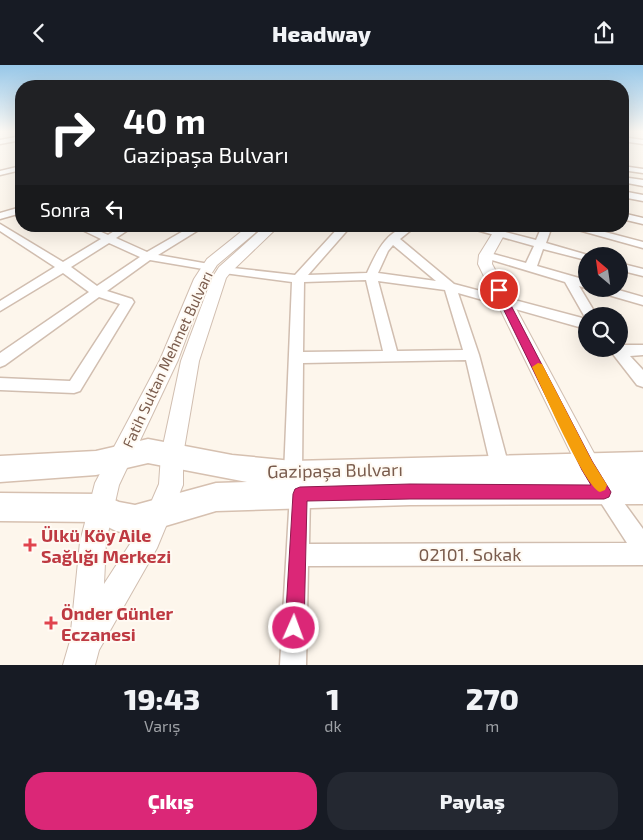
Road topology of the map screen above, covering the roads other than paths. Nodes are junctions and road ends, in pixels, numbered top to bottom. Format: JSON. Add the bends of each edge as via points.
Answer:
{"nodes":[{"id":1,"x":629,"y":168,"type":"edge"},
{"id":2,"x":15,"y":169,"type":"edge"},
{"id":3,"x":643,"y":171,"type":"edge"},
{"id":4,"x":0,"y":173,"type":"edge"},
{"id":5,"x":629,"y":180,"type":"edge"},
{"id":6,"x":643,"y":183,"type":"edge"},
{"id":7,"x":629,"y":195,"type":"edge"},
{"id":8,"x":643,"y":198,"type":"edge"},
{"id":9,"x":15,"y":212,"type":"edge"},
{"id":10,"x":0,"y":216,"type":"edge"},
{"id":11,"x":629,"y":218,"type":"edge"},
{"id":12,"x":643,"y":221,"type":"edge"},
{"id":13,"x":0,"y":227,"type":"edge"},
{"id":14,"x":92,"y":232,"type":"edge"},
{"id":15,"x":119,"y":232,"type":"edge"},
{"id":16,"x":190,"y":232,"type":"edge"},
{"id":17,"x":248,"y":232,"type":"edge"},
{"id":18,"x":265,"y":232,"type":"edge"},
{"id":19,"x":341,"y":232,"type":"edge"},
{"id":20,"x":403,"y":232,"type":"edge"},
{"id":21,"x":500,"y":232,"type":"edge"},
{"id":22,"x":507,"y":232,"type":"edge"},
{"id":23,"x":545,"y":232,"type":"edge"},
{"id":24,"x":592,"y":232,"type":"edge"},
{"id":25,"x":107,"y":239,"type":"junction"},
{"id":26,"x":393,"y":239,"type":"junction"},
{"id":27,"x":540,"y":244,"type":"junction"},
{"id":28,"x":643,"y":245,"type":"edge"},
{"id":29,"x":486,"y":255,"type":"junction"},
{"id":30,"x":578,"y":255,"type":"edge"},
{"id":31,"x":148,"y":256,"type":"junction"},
{"id":32,"x":63,"y":267,"type":"junction"},
{"id":33,"x":530,"y":268,"type":"junction"},
{"id":34,"x":216,"y":269,"type":"junction"},
{"id":35,"x":628,"y":269,"type":"edge"},
{"id":36,"x":643,"y":273,"type":"edge"},
{"id":37,"x":371,"y":276,"type":"junction"},
{"id":38,"x":298,"y":279,"type":"junction"},
{"id":39,"x":569,"y":279,"type":"junction"},
{"id":40,"x":578,"y":282,"type":"edge"},
{"id":41,"x":450,"y":287,"type":"junction"},
{"id":42,"x":97,"y":293,"type":"junction"},
{"id":43,"x":628,"y":297,"type":"edge"},
{"id":44,"x":643,"y":301,"type":"edge"},
{"id":45,"x":506,"y":303,"type":"junction"},
{"id":46,"x":0,"y":307,"type":"edge"},
{"id":47,"x":585,"y":307,"type":"edge"},
{"id":48,"x":578,"y":323,"type":"edge"},
{"id":49,"x":628,"y":350,"type":"edge"},
{"id":50,"x":643,"y":350,"type":"edge"},
{"id":51,"x":472,"y":355,"type":"junction"},
{"id":52,"x":391,"y":356,"type":"junction"},
{"id":53,"x":623,"y":357,"type":"edge"},
{"id":54,"x":297,"y":358,"type":"junction"},
{"id":55,"x":0,"y":361,"type":"edge"},
{"id":56,"x":643,"y":381,"type":"edge"},
{"id":57,"x":0,"y":384,"type":"edge"},
{"id":58,"x":172,"y":455,"type":"junction"},
{"id":59,"x":122,"y":456,"type":"junction"},
{"id":60,"x":643,"y":464,"type":"edge"},
{"id":61,"x":587,"y":465,"type":"junction"},
{"id":62,"x":500,"y":467,"type":"junction"},
{"id":63,"x":0,"y":469,"type":"edge"},
{"id":64,"x":297,"y":484,"type":"junction"},
{"id":65,"x":643,"y":490,"type":"edge"},
{"id":66,"x":604,"y":492,"type":"junction"},
{"id":67,"x":0,"y":507,"type":"edge"},
{"id":68,"x":100,"y":508,"type":"junction"},
{"id":69,"x":159,"y":512,"type":"junction"},
{"id":70,"x":643,"y":547,"type":"edge"},
{"id":71,"x":643,"y":554,"type":"edge"},
{"id":72,"x":298,"y":555,"type":"junction"},
{"id":73,"x":82,"y":655,"type":"edge"},
{"id":74,"x":293,"y":665,"type":"edge"}],
"edges":[{"from":1,"to":3,"type":"street"},
{"from":2,"to":4,"type":"street"},
{"from":5,"to":6,"type":"street"},
{"from":7,"to":8,"type":"street"},
{"from":9,"to":10,"type":"street"},
{"from":11,"to":12,"type":"street"},
{"from":13,"to":32,"type":"street"},
{"from":14,"to":25,"type":"street"},
{"from":15,"to":25,"type":"street"},
{"from":16,"to":31,"type":"street"},
{"from":17,"to":34,"type":"street","name":"Fatih Sultan Mehmet Bulvarı","via":[[224,251]]},
{"from":18,"to":34,"type":"street","name":"Fatih Sultan Mehmet Bulvarı"},
{"from":19,"to":38,"type":"street"},
{"from":20,"to":26,"type":"street"},
{"from":21,"to":29,"type":"street"},
{"from":22,"to":27,"type":"street"},
{"from":23,"to":27,"type":"street"},
{"from":24,"to":28,"type":"street"},
{"from":25,"to":31,"type":"street"},
{"from":25,"to":32,"type":"street"},
{"from":26,"to":37,"type":"street","via":[[383,250]]},
{"from":26,"to":41,"type":"street"},
{"from":27,"to":30,"type":"street"},
{"from":27,"to":33,"type":"street"},
{"from":29,"to":33,"type":"street"},
{"from":29,"to":45,"type":"street","via":[[485,264]]},
{"from":31,"to":34,"type":"street"},
{"from":31,"to":42,"type":"street"},
{"from":32,"to":42,"type":"street"},
{"from":32,"to":46,"type":"street"},
{"from":33,"to":39,"type":"street"},
{"from":34,"to":38,"type":"street"},
{"from":34,"to":58,"type":"street","name":"Fatih Sultan Mehmet Bulvarı","via":[[190,361]]},
{"from":34,"to":59,"type":"street","name":"Fatih Sultan Mehmet Bulvarı","via":[[201,279],[170,359]]},
{"from":35,"to":36,"type":"street"},
{"from":37,"to":38,"type":"street"},
{"from":37,"to":41,"type":"street"},
{"from":37,"to":52,"type":"street"},
{"from":38,"to":54,"type":"street"},
{"from":39,"to":40,"type":"street"},
{"from":39,"to":47,"type":"street"},
{"from":41,"to":45,"type":"street"},
{"from":41,"to":51,"type":"street"},
{"from":42,"to":55,"type":"street"},
{"from":42,"to":57,"type":"street","via":[[128,302],[74,387]]},
{"from":43,"to":44,"type":"street"},
{"from":45,"to":48,"type":"street"},
{"from":45,"to":61,"type":"street"},
{"from":49,"to":50,"type":"street"},
{"from":51,"to":52,"type":"street"},
{"from":51,"to":62,"type":"street"},
{"from":52,"to":54,"type":"street"},
{"from":53,"to":56,"type":"street"},
{"from":54,"to":64,"type":"street"},
{"from":58,"to":59,"type":"main road","name":"Gazipaşa Bulvarı","via":[[148,451]]},
{"from":58,"to":64,"type":"main road","name":"Gazipaşa Bulvarı"},
{"from":58,"to":69,"type":"street","name":"Fatih Sultan Mehmet Bulvarı","via":[[171,485]]},
{"from":59,"to":63,"type":"main road","name":"Gazipaşa Bulvarı","via":[[96,463]]},
{"from":59,"to":68,"type":"street","name":"Fatih Sultan Mehmet Bulvarı"},
{"from":60,"to":61,"type":"main road","name":"Gazipaşa Bulvarı"},
{"from":61,"to":62,"type":"main road","name":"Gazipaşa Bulvarı"},
{"from":61,"to":66,"type":"street"},
{"from":62,"to":64,"type":"main road","name":"Gazipaşa Bulvarı"},
{"from":64,"to":66,"type":"main road","name":"Gazipaşa Bulvarı","via":[[410,491]]},
{"from":64,"to":69,"type":"main road","name":"Gazipaşa Bulvarı","via":[[216,497]]},
{"from":64,"to":72,"type":"street"},
{"from":65,"to":66,"type":"main road","name":"Gazipaşa Bulvarı"},
{"from":66,"to":70,"type":"street"},
{"from":67,"to":68,"type":"main road","name":"Gazipaşa Bulvarı"},
{"from":68,"to":69,"type":"main road","name":"Gazipaşa Bulvarı","via":[[135,520]]},
{"from":68,"to":73,"type":"street","name":"Fatih Sultan Mehmet Bulvarı","via":[[93,542]]},
{"from":69,"to":73,"type":"street","name":"Fatih Sultan Mehmet Bulvarı","via":[[148,539]]},
{"from":71,"to":72,"type":"street","name":"02101. Sokak"},
{"from":72,"to":74,"type":"street"}]}
